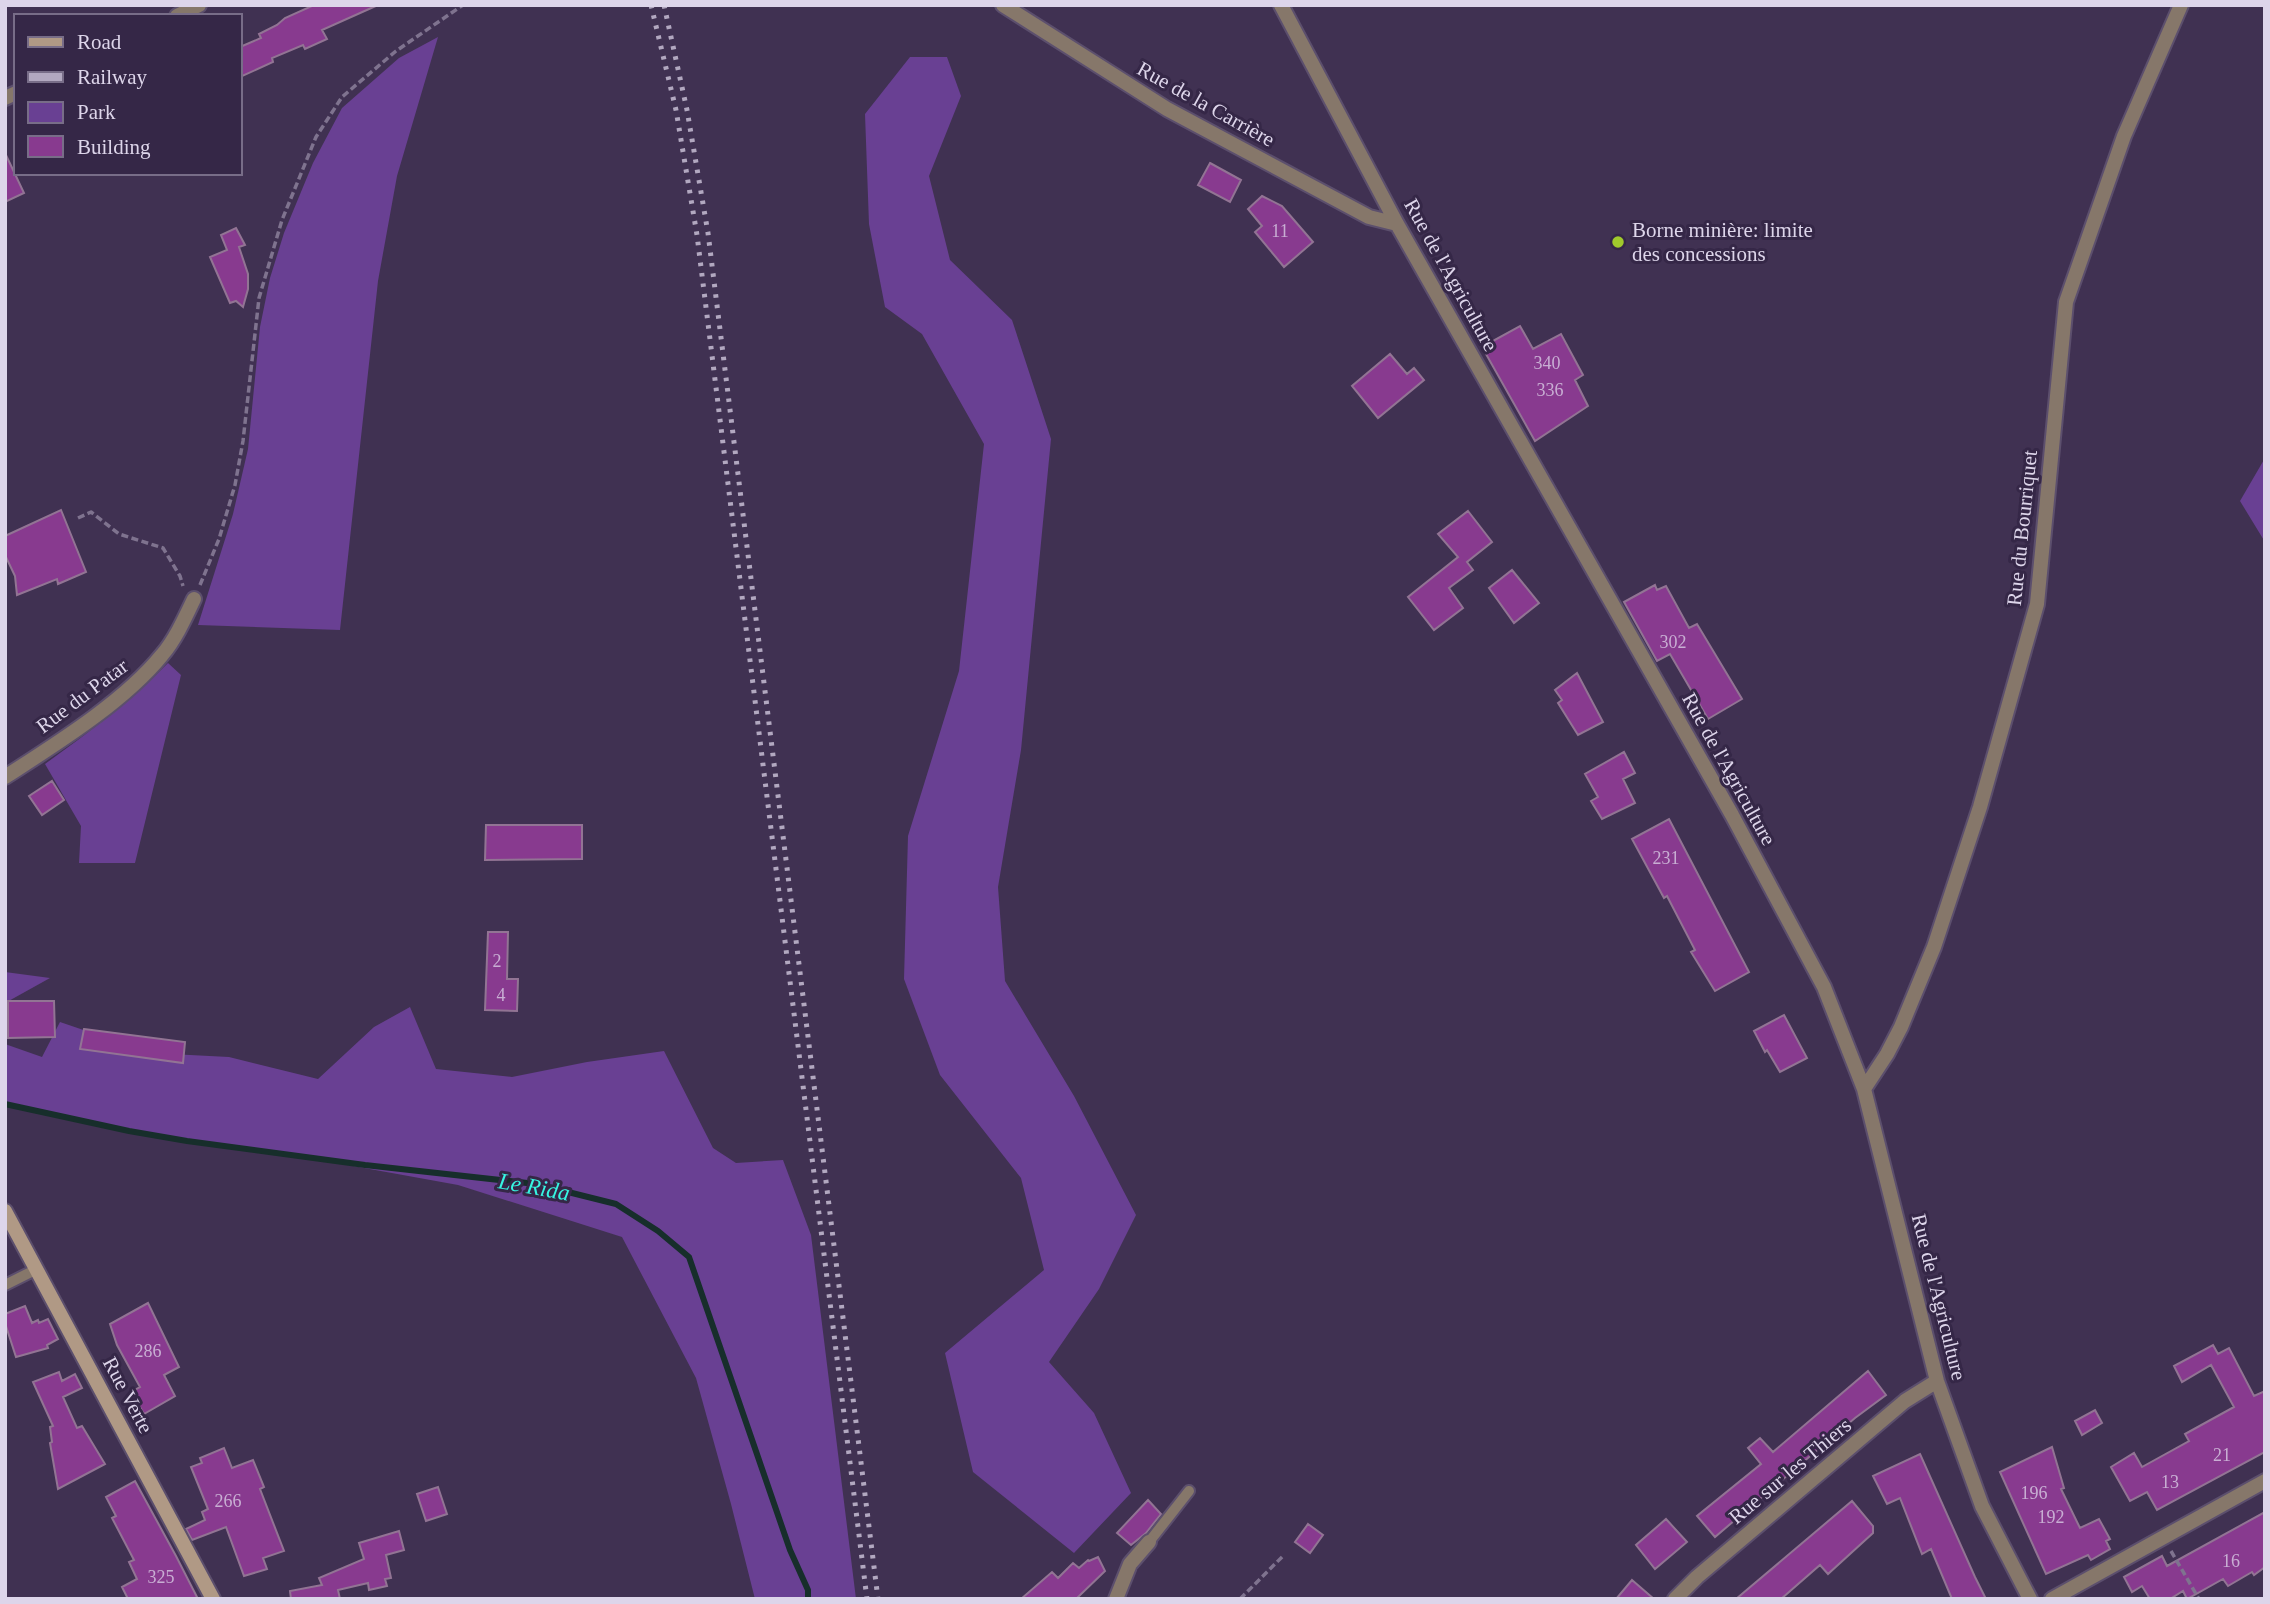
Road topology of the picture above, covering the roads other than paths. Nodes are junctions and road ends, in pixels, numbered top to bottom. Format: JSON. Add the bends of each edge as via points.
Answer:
{"nodes":[{"id":1,"x":199,"y":5,"type":"edge"},
{"id":2,"x":1003,"y":5,"type":"edge"},
{"id":3,"x":1281,"y":5,"type":"edge"},
{"id":4,"x":2181,"y":5,"type":"edge"},
{"id":5,"x":181,"y":14,"type":"edge"},
{"id":6,"x":1397,"y":224,"type":"junction"},
{"id":7,"x":192,"y":604,"type":"road end"},
{"id":8,"x":5,"y":777,"type":"edge"},
{"id":9,"x":1864,"y":1089,"type":"junction"},
{"id":10,"x":5,"y":1210,"type":"edge"},
{"id":11,"x":37,"y":1269,"type":"junction"},
{"id":12,"x":5,"y":1285,"type":"edge"},
{"id":13,"x":1937,"y":1381,"type":"junction"},
{"id":14,"x":2265,"y":1481,"type":"edge"},
{"id":15,"x":1189,"y":1490,"type":"dead end"},
{"id":16,"x":1149,"y":1542,"type":"joint"},
{"id":17,"x":213,"y":1599,"type":"edge"},
{"id":18,"x":1116,"y":1599,"type":"edge"},
{"id":19,"x":1675,"y":1599,"type":"edge"},
{"id":20,"x":2030,"y":1599,"type":"edge"},
{"id":21,"x":2052,"y":1599,"type":"edge"}],
"edges":[{"from":1,"to":5,"type":"street"},
{"from":2,"to":6,"type":"street","name":"Rue de la Carrière","via":[[1167,109],[1369,217]]},
{"from":3,"to":6,"type":"street","name":"Rue de l'Agriculture"},
{"from":4,"to":9,"type":"street","name":"Rue du Bourriquet","via":[[2124,136],[2066,302],[2037,604],[1980,807],[1934,947],[1896,1036]]},
{"from":6,"to":9,"type":"street","name":"Rue de l'Agriculture","via":[[1732,815],[1824,988]]},
{"from":7,"to":8,"type":"street","name":"Rue du Patar","via":[[164,653],[137,683]]},
{"from":9,"to":13,"type":"street","name":"Rue de l'Agriculture"},
{"from":10,"to":11,"type":"street","name":"Rue Verte"},
{"from":11,"to":12,"type":"lane"},
{"from":11,"to":17,"type":"street","name":"Rue Verte"},
{"from":13,"to":19,"type":"street","name":"Rue sur les Thiers","via":[[1905,1401]]},
{"from":13,"to":20,"type":"street","name":"Rue de l'Agriculture","via":[[1982,1506]]},
{"from":14,"to":21,"type":"street"},
{"from":15,"to":16,"type":"lane"},
{"from":16,"to":18,"type":"street","via":[[1130,1564]]}]}
